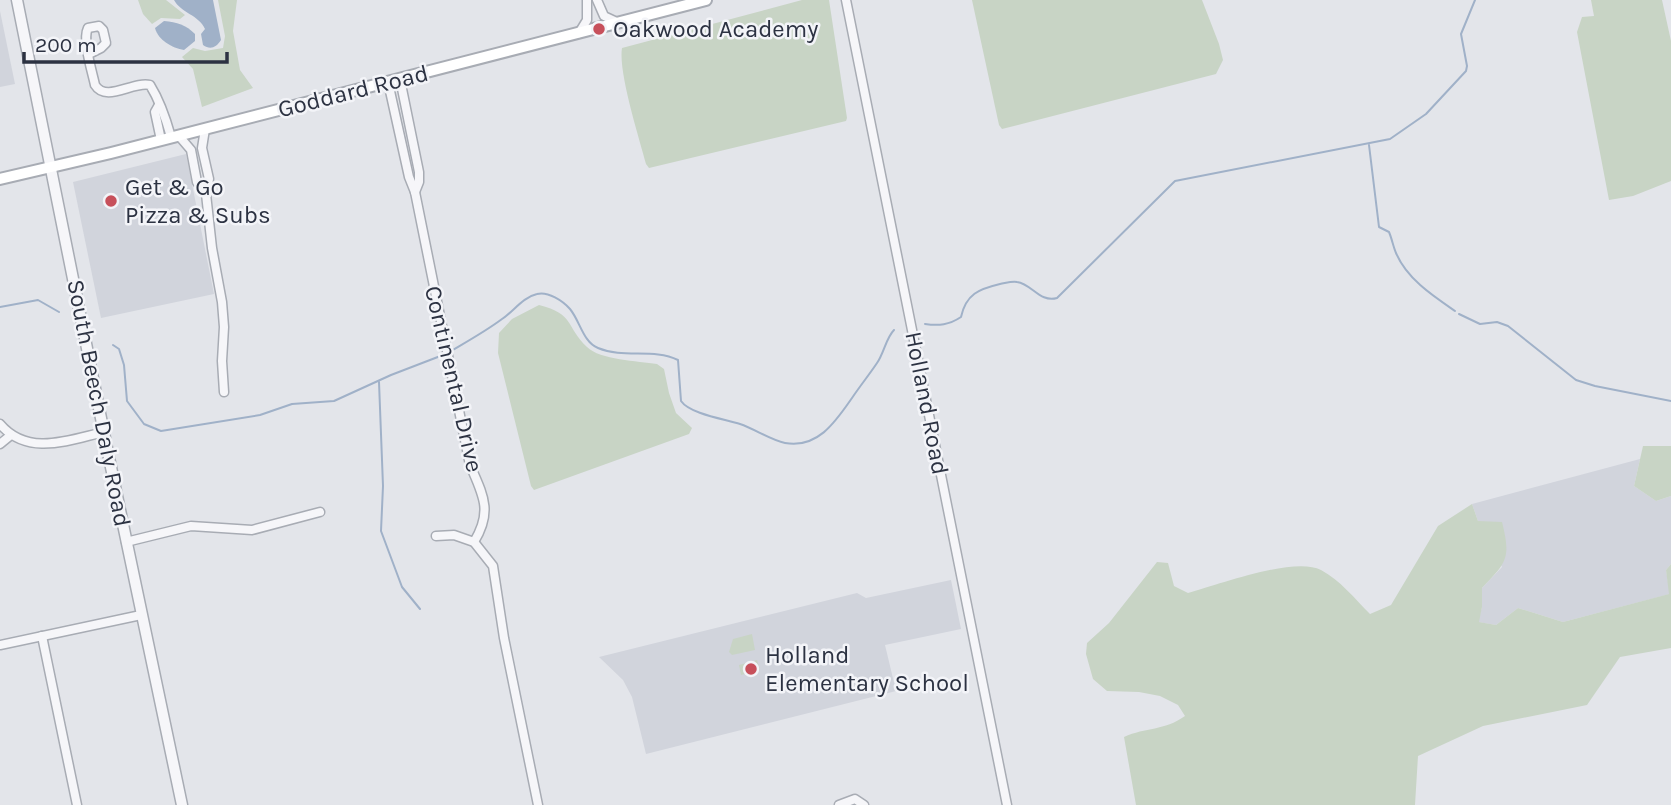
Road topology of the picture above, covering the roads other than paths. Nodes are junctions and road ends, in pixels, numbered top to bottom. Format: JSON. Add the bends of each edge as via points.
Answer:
{"nodes":[{"id":1,"x":18,"y":0,"type":"edge"},
{"id":2,"x":587,"y":0,"type":"edge"},
{"id":3,"x":597,"y":0,"type":"edge"},
{"id":4,"x":706,"y":0,"type":"edge"},
{"id":5,"x":846,"y":0,"type":"edge"},
{"id":6,"x":619,"y":23,"type":"junction"},
{"id":7,"x":579,"y":33,"type":"junction"},
{"id":8,"x":89,"y":54,"type":"dead end"},
{"id":9,"x":400,"y":79,"type":"junction"},
{"id":10,"x":388,"y":82,"type":"junction"},
{"id":11,"x":205,"y":129,"type":"junction"},
{"id":12,"x":170,"y":138,"type":"junction"},
{"id":13,"x":51,"y":167,"type":"junction"},
{"id":14,"x":0,"y":179,"type":"edge"},
{"id":15,"x":415,"y":192,"type":"junction"},
{"id":16,"x":206,"y":194,"type":"junction"},
{"id":17,"x":224,"y":392,"type":"dead end"},
{"id":18,"x":0,"y":424,"type":"edge"},
{"id":19,"x":104,"y":432,"type":"junction"},
{"id":20,"x":11,"y":435,"type":"junction"},
{"id":21,"x":0,"y":444,"type":"edge"},
{"id":22,"x":320,"y":512,"type":"dead end"},
{"id":23,"x":436,"y":536,"type":"dead end"},
{"id":24,"x":126,"y":542,"type":"junction"},
{"id":25,"x":474,"y":542,"type":"junction"},
{"id":26,"x":141,"y":615,"type":"junction"},
{"id":27,"x":42,"y":636,"type":"junction"},
{"id":28,"x":0,"y":645,"type":"edge"},
{"id":29,"x":862,"y":803,"type":"edge"},
{"id":30,"x":77,"y":805,"type":"edge"},
{"id":31,"x":182,"y":805,"type":"edge"},
{"id":32,"x":538,"y":805,"type":"edge"},
{"id":33,"x":839,"y":805,"type":"edge"},
{"id":34,"x":1007,"y":805,"type":"edge"}],
"edges":[{"from":1,"to":13,"type":"street","name":"South Beech Daly Road"},
{"from":2,"to":7,"type":"street","via":[[587,20]]},
{"from":3,"to":6,"type":"street","via":[[604,16]]},
{"from":4,"to":6,"type":"main road","name":"Goddard Road"},
{"from":5,"to":34,"type":"street","name":"Holland Road"},
{"from":6,"to":7,"type":"main road","name":"Goddard Road"},
{"from":7,"to":9,"type":"main road","name":"Goddard Road"},
{"from":8,"to":12,"type":"street","via":[[94,85],[100,91],[147,83],[153,88],[159,105],[155,112]]},
{"from":9,"to":10,"type":"main road","name":"Goddard Road"},
{"from":9,"to":15,"type":"street","name":"Continental Drive","via":[[419,172]]},
{"from":10,"to":11,"type":"main road","name":"Goddard Road"},
{"from":10,"to":15,"type":"street","name":"Continental Drive"},
{"from":11,"to":12,"type":"main road","name":"Goddard Road"},
{"from":11,"to":16,"type":"street"},
{"from":12,"to":13,"type":"main road","name":"Goddard Road"},
{"from":12,"to":16,"type":"street","via":[[191,150],[197,182]]},
{"from":13,"to":14,"type":"main road","name":"Goddard Road"},
{"from":13,"to":19,"type":"street","name":"South Beech Daly Road"},
{"from":15,"to":25,"type":"street","name":"Continental Drive","via":[[470,465],[486,506]]},
{"from":16,"to":17,"type":"street","via":[[222,302]]},
{"from":18,"to":20,"type":"street"},
{"from":19,"to":20,"type":"street","via":[[44,444]]},
{"from":19,"to":24,"type":"street","name":"South Beech Daly Road"},
{"from":20,"to":21,"type":"street"},
{"from":22,"to":24,"type":"street","via":[[252,530],[191,526]]},
{"from":23,"to":25,"type":"street","via":[[454,535]]},
{"from":24,"to":26,"type":"street","name":"South Beech Daly Road"},
{"from":25,"to":32,"type":"street","via":[[495,573],[499,615]]},
{"from":26,"to":27,"type":"street"},
{"from":26,"to":31,"type":"street","name":"South Beech Daly Road"},
{"from":27,"to":28,"type":"street"},
{"from":27,"to":30,"type":"street"},
{"from":29,"to":33,"type":"street","via":[[851,799]]}]}
